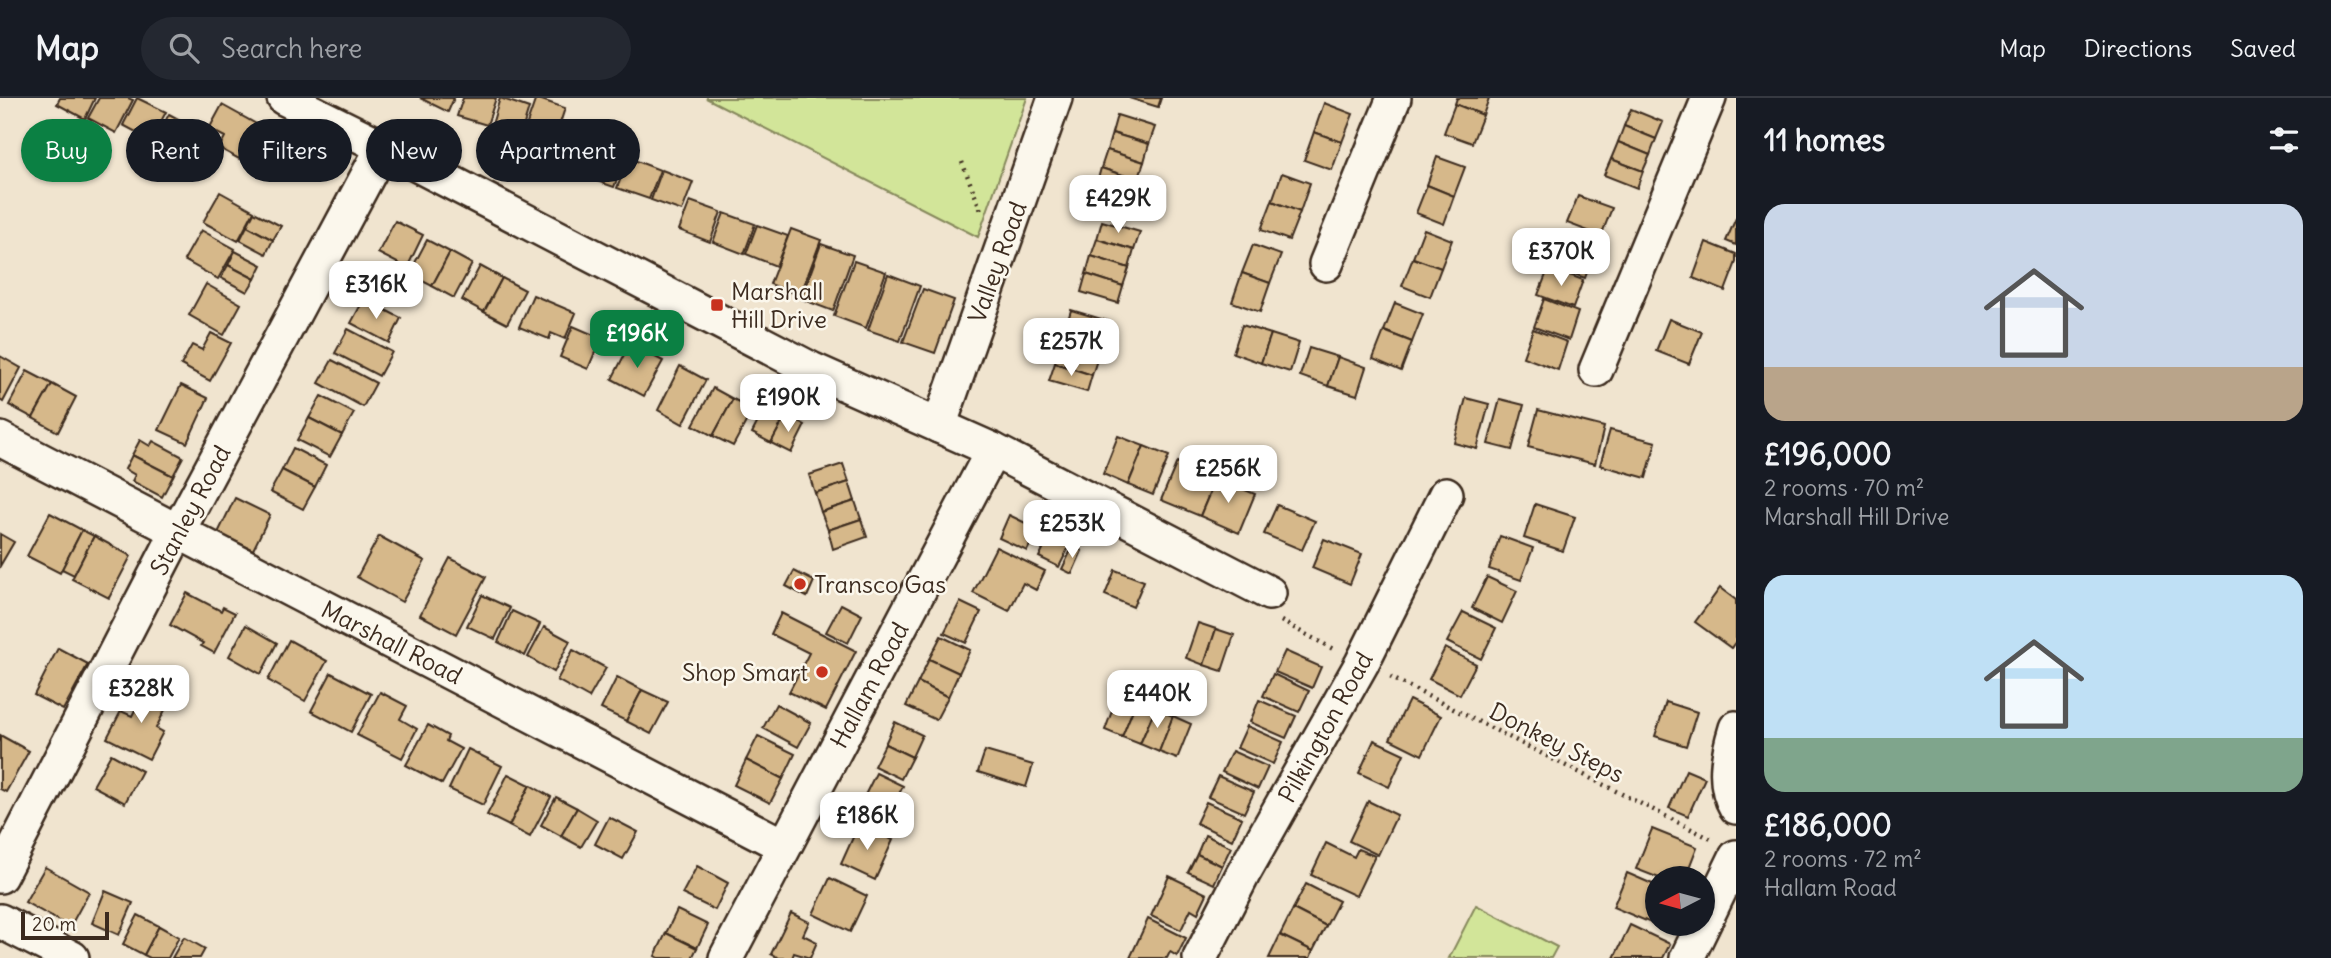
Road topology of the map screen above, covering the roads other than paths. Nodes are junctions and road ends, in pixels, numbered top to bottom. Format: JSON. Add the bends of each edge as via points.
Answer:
{"nodes":[{"id":1,"x":284,"y":98,"type":"edge"},
{"id":2,"x":1055,"y":98,"type":"edge"},
{"id":3,"x":1394,"y":98,"type":"edge"},
{"id":4,"x":1709,"y":98,"type":"edge"},
{"id":5,"x":366,"y":139,"type":"edge"},
{"id":6,"x":366,"y":179,"type":"edge"},
{"id":7,"x":450,"y":182,"type":"edge"},
{"id":8,"x":1326,"y":264,"type":"dead end"},
{"id":9,"x":1596,"y":370,"type":"dead end"},
{"id":10,"x":939,"y":426,"type":"junction"},
{"id":11,"x":0,"y":439,"type":"edge"},
{"id":12,"x":993,"y":450,"type":"junction"},
{"id":13,"x":1446,"y":494,"type":"dead end"},
{"id":14,"x":178,"y":531,"type":"junction"},
{"id":15,"x":1276,"y":607,"type":"road end"},
{"id":16,"x":1736,"y":729,"type":"edge"},
{"id":17,"x":1736,"y":807,"type":"edge"},
{"id":18,"x":784,"y":846,"type":"junction"},
{"id":19,"x":1730,"y":851,"type":"edge"},
{"id":20,"x":0,"y":876,"type":"edge"},
{"id":21,"x":0,"y":921,"type":"edge"},
{"id":22,"x":72,"y":958,"type":"edge"},
{"id":23,"x":726,"y":958,"type":"edge"},
{"id":24,"x":1200,"y":958,"type":"edge"},
{"id":25,"x":1687,"y":958,"type":"edge"}],
"edges":[{"from":1,"to":5,"type":"street"},
{"from":2,"to":10,"type":"street","name":"Valley Road"},
{"from":3,"to":8,"type":"street"},
{"from":4,"to":9,"type":"street"},
{"from":6,"to":14,"type":"street","name":"Stanley Road"},
{"from":7,"to":10,"type":"street","via":[[811,369]]},
{"from":10,"to":12,"type":"street"},
{"from":11,"to":14,"type":"street","name":"Marshall Road"},
{"from":12,"to":15,"type":"street"},
{"from":12,"to":18,"type":"street","name":"Hallam Road"},
{"from":13,"to":24,"type":"street","name":"Pilkington Road","via":[[1352,658]]},
{"from":14,"to":18,"type":"street","name":"Marshall Road"},
{"from":14,"to":20,"type":"street","name":"Stanley Road"},
{"from":16,"to":17,"type":"street","via":[[1728,780]]},
{"from":18,"to":23,"type":"street","name":"Hallam Road"},
{"from":19,"to":25,"type":"street"},
{"from":21,"to":22,"type":"street"}]}
